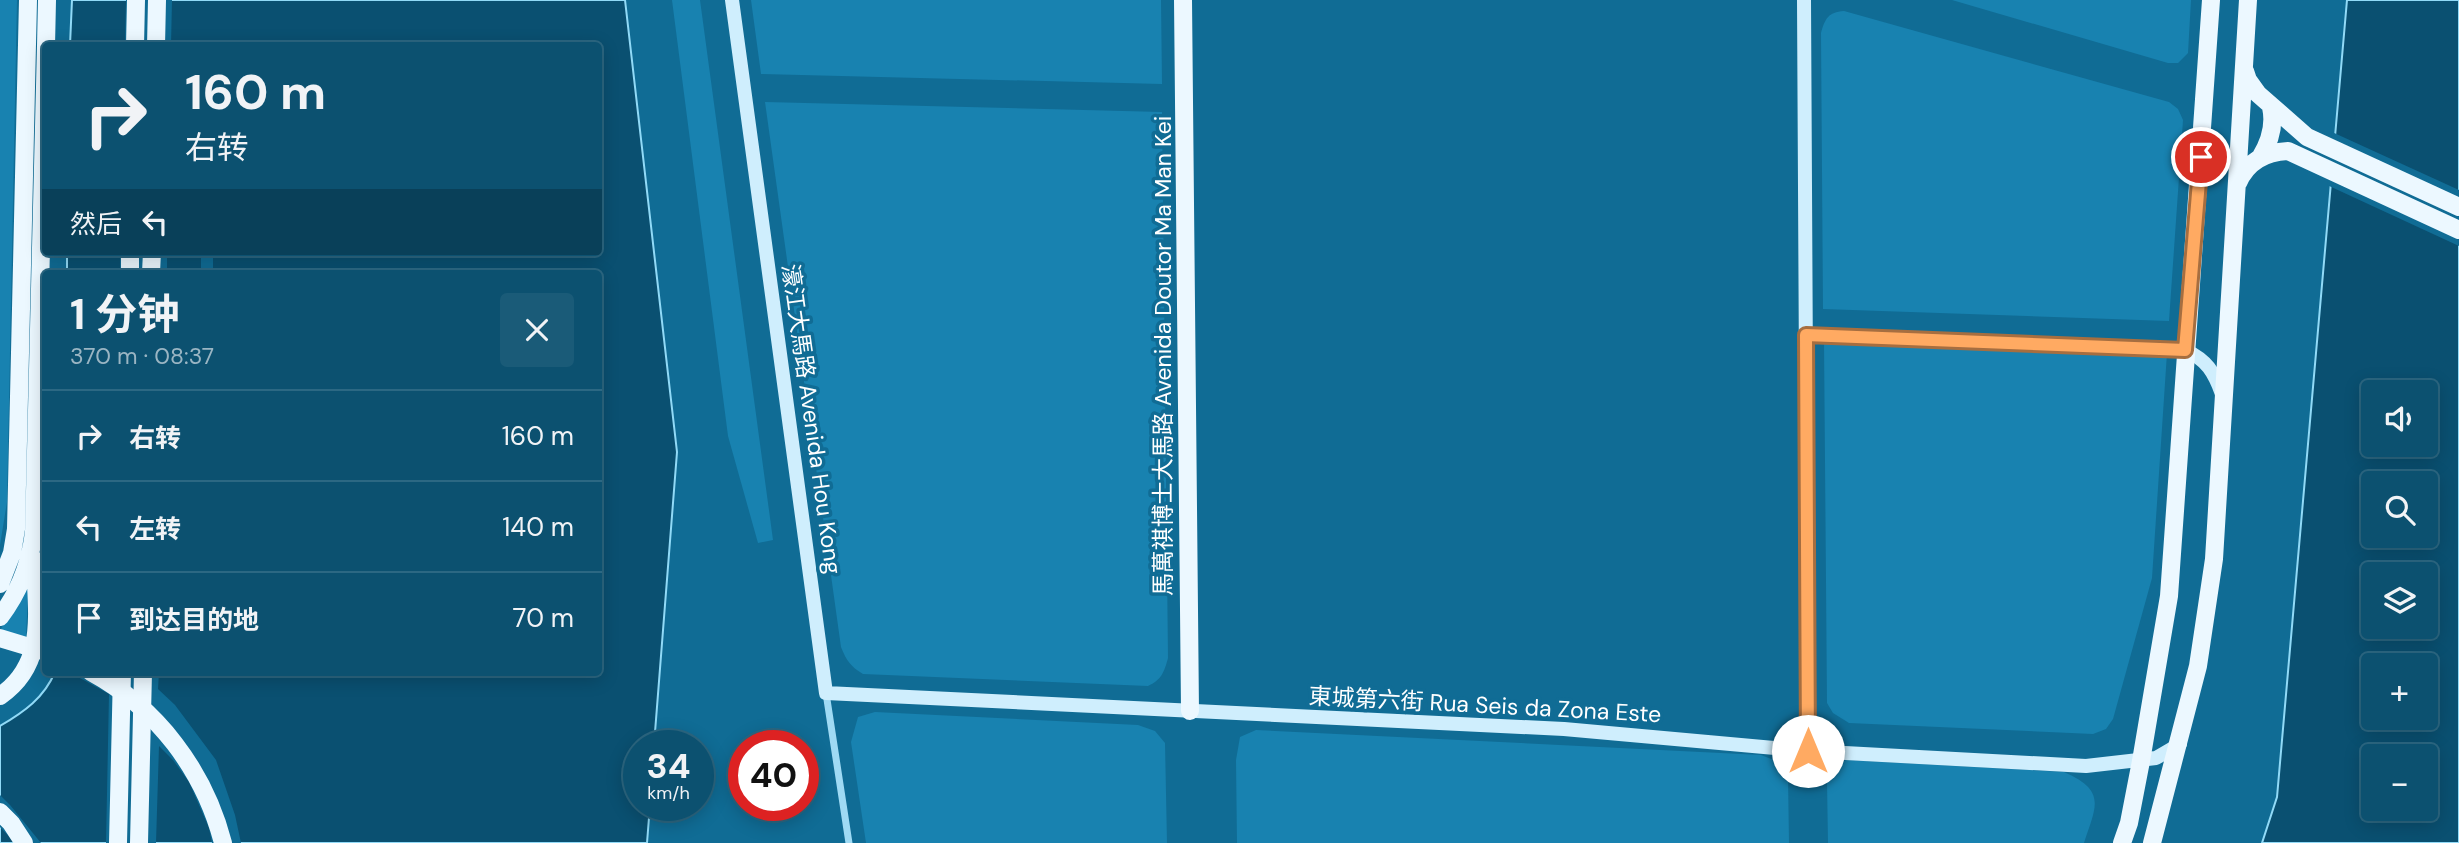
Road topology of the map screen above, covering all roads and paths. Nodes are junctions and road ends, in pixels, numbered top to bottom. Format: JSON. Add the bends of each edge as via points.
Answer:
{"nodes":[{"id":1,"x":28,"y":0,"type":"edge"},
{"id":2,"x":47,"y":0,"type":"edge"},
{"id":3,"x":136,"y":0,"type":"edge"},
{"id":4,"x":157,"y":0,"type":"edge"},
{"id":5,"x":732,"y":0,"type":"edge"},
{"id":6,"x":1183,"y":0,"type":"edge"},
{"id":7,"x":1804,"y":0,"type":"edge"},
{"id":8,"x":2211,"y":0,"type":"edge"},
{"id":9,"x":2248,"y":0,"type":"edge"},
{"id":10,"x":46,"y":42,"type":"edge"},
{"id":11,"x":135,"y":42,"type":"edge"},
{"id":12,"x":156,"y":42,"type":"edge"},
{"id":13,"x":2245,"y":68,"type":"junction"},
{"id":14,"x":2271,"y":107,"type":"junction"},
{"id":15,"x":2260,"y":158,"type":"junction"},
{"id":16,"x":2235,"y":192,"type":"junction"},
{"id":17,"x":2459,"y":207,"type":"edge"},
{"id":18,"x":42,"y":208,"type":"edge"},
{"id":19,"x":2459,"y":230,"type":"edge"},
{"id":20,"x":1806,"y":335,"type":"junction"},
{"id":21,"x":2185,"y":350,"type":"junction"},
{"id":22,"x":2225,"y":403,"type":"junction"},
{"id":23,"x":34,"y":532,"type":"junction"},
{"id":24,"x":0,"y":584,"type":"edge"},
{"id":25,"x":0,"y":617,"type":"edge"},
{"id":26,"x":0,"y":638,"type":"edge"},
{"id":27,"x":42,"y":651,"type":"edge"},
{"id":28,"x":97,"y":676,"type":"edge"},
{"id":29,"x":122,"y":676,"type":"edge"},
{"id":30,"x":143,"y":676,"type":"edge"},
{"id":31,"x":826,"y":693,"type":"junction"},
{"id":32,"x":0,"y":696,"type":"edge"},
{"id":33,"x":1190,"y":711,"type":"junction"},
{"id":34,"x":2179,"y":744,"type":"junction"},
{"id":35,"x":1808,"y":751,"type":"junction"},
{"id":36,"x":2141,"y":761,"type":"junction"},
{"id":37,"x":0,"y":812,"type":"edge"},
{"id":38,"x":24,"y":843,"type":"edge"},
{"id":39,"x":118,"y":843,"type":"edge"},
{"id":40,"x":139,"y":843,"type":"edge"},
{"id":41,"x":223,"y":843,"type":"edge"},
{"id":42,"x":849,"y":843,"type":"edge"},
{"id":43,"x":2122,"y":843,"type":"edge"},
{"id":44,"x":2152,"y":843,"type":"edge"}],
"edges":[{"from":1,"to":24,"type":"main road","via":[[16,530]]},
{"from":2,"to":10,"type":"main road"},
{"from":3,"to":11,"type":"main road"},
{"from":4,"to":12,"type":"main road"},
{"from":5,"to":31,"type":"main road","name":"濠江大馬路 Avenida Hou Kong"},
{"from":6,"to":33,"type":"main road","name":"馬萬祺博士大馬路 Avenida Doutor Ma Man Kei"},
{"from":7,"to":20,"type":"main road"},
{"from":8,"to":21,"type":"main road"},
{"from":9,"to":13,"type":"main road"},
{"from":13,"to":14,"type":"main road","via":[[2248,80]]},
{"from":13,"to":16,"type":"main road"},
{"from":14,"to":15,"type":"main road","via":[[2273,120]]},
{"from":14,"to":17,"type":"main road","via":[[2307,137]]},
{"from":15,"to":16,"type":"main road","via":[[2241,176]]},
{"from":15,"to":19,"type":"main road","via":[[2288,151]]},
{"from":16,"to":22,"type":"main road"},
{"from":18,"to":23,"type":"main road"},
{"from":20,"to":21,"type":"main road"},
{"from":20,"to":35,"type":"main road"},
{"from":21,"to":22,"type":"main road","via":[[2208,364]]},
{"from":21,"to":36,"type":"main road","via":[[2168,596]]},
{"from":22,"to":34,"type":"main road","via":[[2214,559],[2198,666]]},
{"from":23,"to":25,"type":"main road","via":[[26,571]]},
{"from":23,"to":32,"type":"main road","via":[[35,646],[27,669]]},
{"from":26,"to":27,"type":"main road","bridge":true},
{"from":28,"to":41,"type":"main road","bridge":true,"via":[[134,700],[178,747],[205,792]]},
{"from":29,"to":39,"type":"main road"},
{"from":30,"to":40,"type":"main road"},
{"from":31,"to":33,"type":"main road","name":"東城第六街 Rua Seis da Zona Este"},
{"from":31,"to":42,"type":"street","name":"濠江大馬路 Avenida Hou Kong"},
{"from":33,"to":35,"type":"main road","name":"東城第六街 Rua Seis da Zona Este","via":[[1564,729]]},
{"from":34,"to":36,"type":"main road","name":"東城第六街 Rua Seis da Zona Este"},
{"from":34,"to":44,"type":"main road"},
{"from":35,"to":36,"type":"main road","name":"東城第六街 Rua Seis da Zona Este","via":[[2086,766]]},
{"from":36,"to":43,"type":"main road"},
{"from":37,"to":38,"type":"main road"}]}
